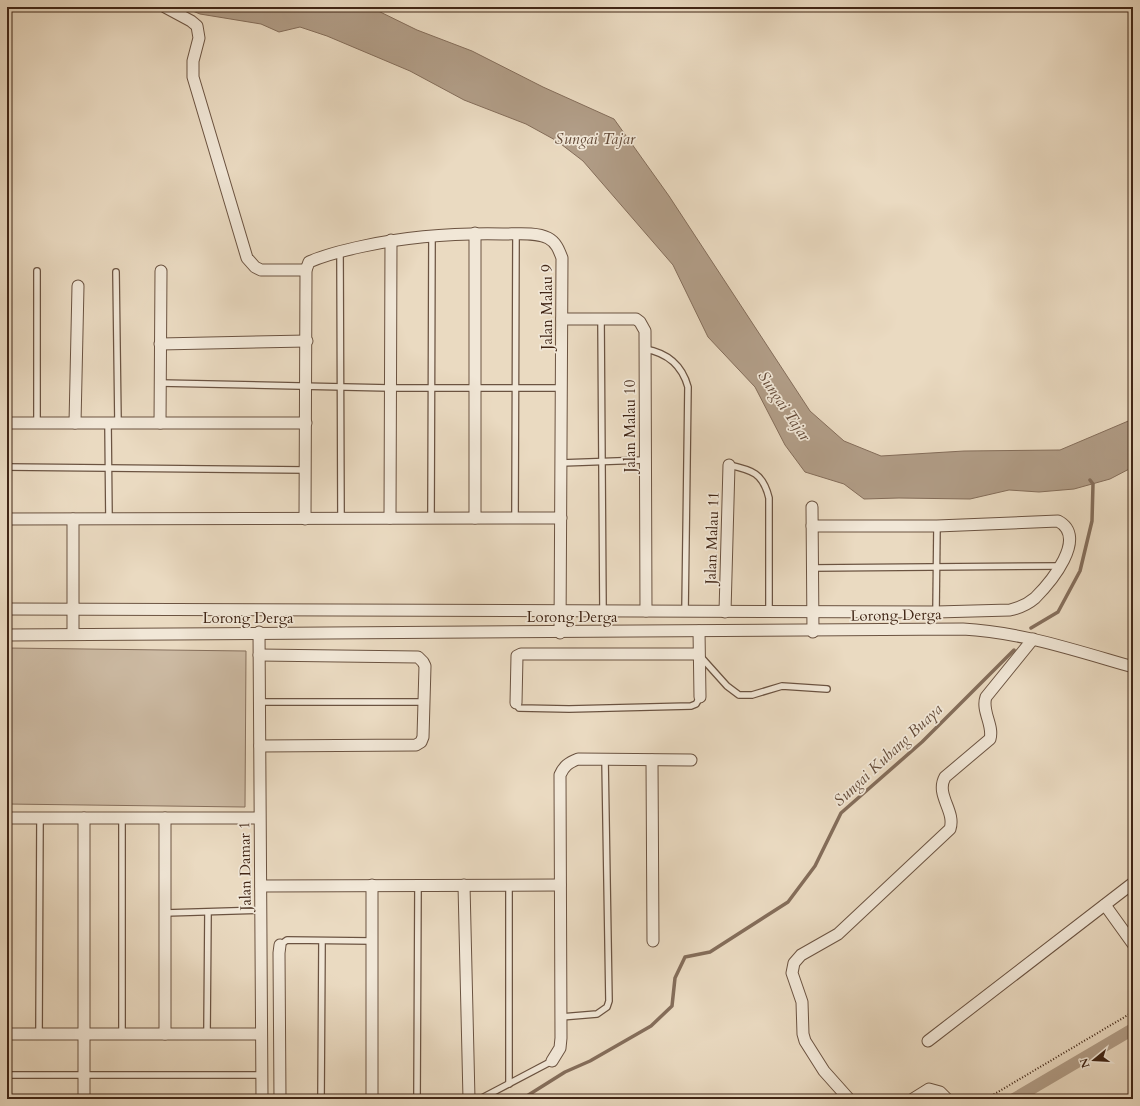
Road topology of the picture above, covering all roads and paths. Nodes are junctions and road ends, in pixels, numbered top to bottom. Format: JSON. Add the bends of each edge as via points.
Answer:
{"nodes":[{"id":1,"x":165,"y":7,"type":"edge"},
{"id":2,"x":475,"y":233,"type":"junction"},
{"id":3,"x":516,"y":234,"type":"junction"},
{"id":4,"x":432,"y":235,"type":"junction"},
{"id":5,"x":391,"y":240,"type":"junction"},
{"id":6,"x":340,"y":251,"type":"junction"},
{"id":7,"x":306,"y":270,"type":"junction"},
{"id":8,"x":37,"y":271,"type":"dead end"},
{"id":9,"x":161,"y":271,"type":"dead end"},
{"id":10,"x":116,"y":272,"type":"dead end"},
{"id":11,"x":78,"y":286,"type":"dead end"},
{"id":12,"x":601,"y":319,"type":"junction"},
{"id":13,"x":562,"y":320,"type":"junction"},
{"id":14,"x":307,"y":341,"type":"junction"},
{"id":15,"x":160,"y":344,"type":"junction"},
{"id":16,"x":645,"y":349,"type":"junction"},
{"id":17,"x":160,"y":383,"type":"junction"},
{"id":18,"x":306,"y":386,"type":"junction"},
{"id":19,"x":341,"y":387,"type":"junction"},
{"id":20,"x":475,"y":387,"type":"junction"},
{"id":21,"x":390,"y":388,"type":"junction"},
{"id":22,"x":431,"y":388,"type":"junction"},
{"id":23,"x":516,"y":388,"type":"junction"},
{"id":24,"x":561,"y":388,"type":"junction"},
{"id":25,"x":7,"y":423,"type":"edge"},
{"id":26,"x":37,"y":423,"type":"junction"},
{"id":27,"x":75,"y":423,"type":"junction"},
{"id":28,"x":113,"y":423,"type":"junction"},
{"id":29,"x":160,"y":423,"type":"junction"},
{"id":30,"x":306,"y":424,"type":"junction"},
{"id":31,"x":645,"y":460,"type":"junction"},
{"id":32,"x":602,"y":461,"type":"junction"},
{"id":33,"x":561,"y":463,"type":"junction"},
{"id":34,"x":729,"y":465,"type":"joint"},
{"id":35,"x":7,"y":467,"type":"edge"},
{"id":36,"x":108,"y":468,"type":"junction"},
{"id":37,"x":306,"y":470,"type":"junction"},
{"id":38,"x":812,"y":507,"type":"dead end"},
{"id":39,"x":341,"y":518,"type":"junction"},
{"id":40,"x":390,"y":518,"type":"junction"},
{"id":41,"x":431,"y":518,"type":"junction"},
{"id":42,"x":475,"y":518,"type":"junction"},
{"id":43,"x":515,"y":518,"type":"junction"},
{"id":44,"x":561,"y":518,"type":"junction"},
{"id":45,"x":7,"y":519,"type":"edge"},
{"id":46,"x":72,"y":519,"type":"junction"},
{"id":47,"x":109,"y":519,"type":"junction"},
{"id":48,"x":305,"y":519,"type":"junction"},
{"id":49,"x":812,"y":526,"type":"junction"},
{"id":50,"x":937,"y":526,"type":"junction"},
{"id":51,"x":1062,"y":566,"type":"junction"},
{"id":52,"x":812,"y":568,"type":"junction"},
{"id":53,"x":937,"y":568,"type":"junction"},
{"id":54,"x":73,"y":608,"type":"junction"},
{"id":55,"x":7,"y":609,"type":"edge"},
{"id":56,"x":561,"y":611,"type":"junction"},
{"id":57,"x":603,"y":611,"type":"junction"},
{"id":58,"x":646,"y":611,"type":"junction"},
{"id":59,"x":685,"y":612,"type":"junction"},
{"id":60,"x":725,"y":612,"type":"junction"},
{"id":61,"x":769,"y":612,"type":"junction"},
{"id":62,"x":812,"y":612,"type":"junction"},
{"id":63,"x":936,"y":612,"type":"junction"},
{"id":64,"x":699,"y":631,"type":"junction"},
{"id":65,"x":259,"y":632,"type":"junction"},
{"id":66,"x":813,"y":632,"type":"junction"},
{"id":67,"x":560,"y":633,"type":"junction"},
{"id":68,"x":73,"y":634,"type":"junction"},
{"id":69,"x":7,"y":635,"type":"edge"},
{"id":70,"x":1033,"y":640,"type":"junction"},
{"id":71,"x":698,"y":654,"type":"junction"},
{"id":72,"x":259,"y":655,"type":"junction"},
{"id":73,"x":1133,"y":667,"type":"edge"},
{"id":74,"x":827,"y":689,"type":"dead end"},
{"id":75,"x":700,"y":697,"type":"joint"},
{"id":76,"x":260,"y":702,"type":"junction"},
{"id":77,"x":425,"y":702,"type":"junction"},
{"id":78,"x":516,"y":703,"type":"joint"},
{"id":79,"x":260,"y":746,"type":"junction"},
{"id":80,"x":605,"y":759,"type":"junction"},
{"id":81,"x":652,"y":760,"type":"junction"},
{"id":82,"x":691,"y":760,"type":"dead end"},
{"id":83,"x":7,"y":818,"type":"edge"},
{"id":84,"x":40,"y":818,"type":"junction"},
{"id":85,"x":84,"y":818,"type":"junction"},
{"id":86,"x":122,"y":818,"type":"junction"},
{"id":87,"x":165,"y":818,"type":"junction"},
{"id":88,"x":259,"y":818,"type":"junction"},
{"id":89,"x":1133,"y":883,"type":"edge"},
{"id":90,"x":560,"y":884,"type":"junction"},
{"id":91,"x":372,"y":885,"type":"junction"},
{"id":92,"x":418,"y":885,"type":"junction"},
{"id":93,"x":464,"y":885,"type":"junction"},
{"id":94,"x":509,"y":885,"type":"junction"},
{"id":95,"x":261,"y":886,"type":"junction"},
{"id":96,"x":1105,"y":905,"type":"junction"},
{"id":97,"x":261,"y":910,"type":"junction"},
{"id":98,"x":208,"y":912,"type":"junction"},
{"id":99,"x":166,"y":913,"type":"junction"},
{"id":100,"x":372,"y":941,"type":"junction"},
{"id":101,"x":653,"y":941,"type":"dead end"},
{"id":102,"x":322,"y":942,"type":"junction"},
{"id":103,"x":280,"y":944,"type":"joint"},
{"id":104,"x":1133,"y":944,"type":"edge"},
{"id":105,"x":1133,"y":1012,"type":"edge"},
{"id":106,"x":561,"y":1017,"type":"junction"},
{"id":107,"x":39,"y":1033,"type":"junction"},
{"id":108,"x":84,"y":1033,"type":"junction"},
{"id":109,"x":207,"y":1033,"type":"junction"},
{"id":110,"x":7,"y":1034,"type":"edge"},
{"id":111,"x":122,"y":1034,"type":"junction"},
{"id":112,"x":165,"y":1034,"type":"junction"},
{"id":113,"x":261,"y":1034,"type":"junction"},
{"id":114,"x":928,"y":1041,"type":"dead end"},
{"id":115,"x":552,"y":1061,"type":"joint"},
{"id":116,"x":7,"y":1075,"type":"edge"},
{"id":117,"x":84,"y":1075,"type":"junction"},
{"id":118,"x":262,"y":1075,"type":"junction"},
{"id":119,"x":509,"y":1084,"type":"junction"},
{"id":120,"x":84,"y":1099,"type":"edge"},
{"id":121,"x":262,"y":1099,"type":"edge"},
{"id":122,"x":280,"y":1099,"type":"edge"},
{"id":123,"x":321,"y":1099,"type":"edge"},
{"id":124,"x":372,"y":1099,"type":"edge"},
{"id":125,"x":417,"y":1099,"type":"edge"},
{"id":126,"x":469,"y":1099,"type":"edge"},
{"id":127,"x":480,"y":1099,"type":"edge"},
{"id":128,"x":849,"y":1099,"type":"edge"},
{"id":129,"x":913,"y":1099,"type":"edge"},
{"id":130,"x":947,"y":1099,"type":"edge"},
{"id":131,"x":986,"y":1099,"type":"edge"}],
"edges":[{"from":1,"to":7,"type":"street","via":[[191,20],[199,32],[193,61],[193,77],[247,258],[255,268],[261,270]]},
{"from":2,"to":3,"type":"street","name":"Jalan Malau 9"},
{"from":2,"to":4,"type":"street","name":"Jalan Malau 9"},
{"from":2,"to":20,"type":"street"},
{"from":3,"to":13,"type":"street","name":"Jalan Malau 9","via":[[542,236],[554,242],[559,249],[562,258]]},
{"from":3,"to":23,"type":"lane"},
{"from":4,"to":5,"type":"street","name":"Jalan Malau 9"},
{"from":4,"to":22,"type":"lane"},
{"from":5,"to":6,"type":"street","name":"Jalan Malau 9"},
{"from":5,"to":21,"type":"street"},
{"from":6,"to":7,"type":"street","name":"Jalan Malau 9","via":[[309,262]]},
{"from":6,"to":19,"type":"lane"},
{"from":7,"to":14,"type":"street"},
{"from":8,"to":26,"type":"lane"},
{"from":9,"to":15,"type":"street"},
{"from":10,"to":28,"type":"lane"},
{"from":11,"to":27,"type":"street"},
{"from":12,"to":13,"type":"street","name":"Jalan Malau 10"},
{"from":12,"to":16,"type":"street","name":"Jalan Malau 10","via":[[636,319],[645,330]]},
{"from":12,"to":32,"type":"lane"},
{"from":13,"to":24,"type":"street","name":"Jalan Malau 9"},
{"from":14,"to":15,"type":"street"},
{"from":14,"to":18,"type":"street"},
{"from":15,"to":17,"type":"street"},
{"from":16,"to":31,"type":"street","name":"Jalan Malau 10"},
{"from":16,"to":59,"type":"lane","via":[[660,352],[672,359],[686,378],[688,387]]},
{"from":17,"to":18,"type":"lane"},
{"from":17,"to":29,"type":"street"},
{"from":18,"to":19,"type":"lane"},
{"from":18,"to":30,"type":"street"},
{"from":19,"to":21,"type":"lane"},
{"from":19,"to":39,"type":"lane"},
{"from":20,"to":22,"type":"lane"},
{"from":20,"to":23,"type":"lane"},
{"from":20,"to":42,"type":"street"},
{"from":21,"to":22,"type":"lane"},
{"from":21,"to":40,"type":"street"},
{"from":22,"to":41,"type":"lane"},
{"from":23,"to":24,"type":"lane"},
{"from":23,"to":43,"type":"lane"},
{"from":24,"to":33,"type":"street","name":"Jalan Malau 9"},
{"from":25,"to":26,"type":"street"},
{"from":26,"to":27,"type":"street"},
{"from":27,"to":28,"type":"street"},
{"from":28,"to":29,"type":"street"},
{"from":28,"to":36,"type":"lane"},
{"from":29,"to":30,"type":"street"},
{"from":30,"to":37,"type":"street"},
{"from":31,"to":32,"type":"lane"},
{"from":31,"to":58,"type":"street","name":"Jalan Malau 10"},
{"from":32,"to":33,"type":"lane"},
{"from":32,"to":57,"type":"lane"},
{"from":33,"to":44,"type":"street","name":"Jalan Malau 9"},
{"from":34,"to":60,"type":"street","name":"Jalan Malau 11"},
{"from":34,"to":61,"type":"lane","via":[[755,473],[767,490]]},
{"from":35,"to":36,"type":"lane"},
{"from":36,"to":37,"type":"lane"},
{"from":36,"to":47,"type":"lane"},
{"from":37,"to":48,"type":"street"},
{"from":38,"to":49,"type":"street"},
{"from":39,"to":40,"type":"street"},
{"from":39,"to":48,"type":"street"},
{"from":40,"to":41,"type":"street"},
{"from":41,"to":42,"type":"street"},
{"from":42,"to":43,"type":"street"},
{"from":43,"to":44,"type":"street"},
{"from":44,"to":56,"type":"street","name":"Jalan Malau 9"},
{"from":45,"to":46,"type":"street"},
{"from":46,"to":47,"type":"street"},
{"from":46,"to":54,"type":"street"},
{"from":47,"to":48,"type":"street"},
{"from":49,"to":50,"type":"street"},
{"from":49,"to":52,"type":"street"},
{"from":50,"to":51,"type":"street","via":[[1058,521],[1064,524],[1070,536]]},
{"from":50,"to":53,"type":"lane"},
{"from":51,"to":53,"type":"lane"},
{"from":51,"to":63,"type":"street","via":[[1034,598],[1018,608]]},
{"from":52,"to":53,"type":"lane"},
{"from":52,"to":62,"type":"street"},
{"from":53,"to":63,"type":"lane"},
{"from":54,"to":55,"type":"street"},
{"from":54,"to":56,"type":"street"},
{"from":54,"to":68,"type":"street"},
{"from":56,"to":57,"type":"street"},
{"from":56,"to":67,"type":"street","name":"Jalan Malau 9"},
{"from":57,"to":58,"type":"street"},
{"from":58,"to":59,"type":"street"},
{"from":59,"to":60,"type":"street"},
{"from":60,"to":61,"type":"street"},
{"from":61,"to":62,"type":"street"},
{"from":62,"to":63,"type":"street"},
{"from":62,"to":66,"type":"street"},
{"from":64,"to":66,"type":"street","name":"Lorong Derga"},
{"from":64,"to":67,"type":"street","name":"Lorong Derga"},
{"from":64,"to":71,"type":"street"},
{"from":65,"to":67,"type":"street","name":"Lorong Derga"},
{"from":65,"to":68,"type":"street","name":"Lorong Derga"},
{"from":65,"to":72,"type":"street","name":"Jalan Damar 1"},
{"from":66,"to":70,"type":"street","name":"Lorong Derga","via":[[991,631]]},
{"from":68,"to":69,"type":"street","name":"Lorong Derga"},
{"from":70,"to":73,"type":"street","name":"Lorong Derga"},
{"from":70,"to":128,"type":"street","via":[[986,697],[985,705],[992,732],[990,739],[942,781],[943,795],[951,819],[950,829],[838,934],[801,955],[794,963],[792,973],[802,1002],[802,1034],[824,1071]]},
{"from":71,"to":74,"type":"lane","via":[[727,686],[739,695],[752,695],[782,686]]},
{"from":71,"to":75,"type":"street"},
{"from":71,"to":78,"type":"street","via":[[520,654]]},
{"from":72,"to":76,"type":"street","name":"Jalan Damar 1"},
{"from":72,"to":77,"type":"street","via":[[418,657],[425,666]]},
{"from":75,"to":78,"type":"lane","via":[[696,704],[691,706],[569,709],[519,708]]},
{"from":76,"to":77,"type":"lane"},
{"from":76,"to":79,"type":"street","name":"Jalan Damar 1"},
{"from":77,"to":79,"type":"street","via":[[423,737],[416,745]]},
{"from":79,"to":88,"type":"street","name":"Jalan Damar 1"},
{"from":80,"to":81,"type":"street"},
{"from":80,"to":90,"type":"street","via":[[569,762],[560,775]]},
{"from":80,"to":106,"type":"lane","via":[[608,1007],[597,1014]]},
{"from":81,"to":82,"type":"street"},
{"from":81,"to":101,"type":"street"},
{"from":83,"to":84,"type":"street"},
{"from":84,"to":85,"type":"street"},
{"from":84,"to":107,"type":"lane"},
{"from":85,"to":86,"type":"street"},
{"from":85,"to":108,"type":"street"},
{"from":86,"to":87,"type":"street"},
{"from":86,"to":111,"type":"lane"},
{"from":87,"to":88,"type":"street"},
{"from":87,"to":99,"type":"street"},
{"from":88,"to":95,"type":"street","name":"Jalan Damar 1"},
{"from":89,"to":96,"type":"street"},
{"from":90,"to":94,"type":"street"},
{"from":90,"to":106,"type":"street"},
{"from":91,"to":92,"type":"street"},
{"from":91,"to":95,"type":"street"},
{"from":91,"to":100,"type":"street"},
{"from":92,"to":93,"type":"street"},
{"from":92,"to":125,"type":"lane"},
{"from":93,"to":94,"type":"street"},
{"from":93,"to":126,"type":"street"},
{"from":94,"to":119,"type":"lane"},
{"from":95,"to":97,"type":"street","name":"Jalan Damar 1"},
{"from":96,"to":104,"type":"street"},
{"from":96,"to":114,"type":"street"},
{"from":97,"to":98,"type":"lane"},
{"from":97,"to":113,"type":"street","name":"Jalan Damar 1"},
{"from":98,"to":99,"type":"lane"},
{"from":98,"to":109,"type":"lane"},
{"from":99,"to":112,"type":"street"},
{"from":100,"to":102,"type":"lane"},
{"from":100,"to":124,"type":"street"},
{"from":102,"to":103,"type":"lane","via":[[287,940]]},
{"from":102,"to":123,"type":"lane"},
{"from":103,"to":122,"type":"street"},
{"from":105,"to":131,"type":"path"},
{"from":106,"to":115,"type":"street","via":[[560,1048]]},
{"from":107,"to":108,"type":"street"},
{"from":107,"to":110,"type":"street"},
{"from":108,"to":111,"type":"street"},
{"from":108,"to":117,"type":"street"},
{"from":109,"to":112,"type":"street"},
{"from":109,"to":113,"type":"street"},
{"from":111,"to":112,"type":"street"},
{"from":113,"to":118,"type":"street","name":"Jalan Damar 1"},
{"from":115,"to":119,"type":"lane"},
{"from":116,"to":117,"type":"lane"},
{"from":117,"to":118,"type":"lane"},
{"from":117,"to":120,"type":"street"},
{"from":118,"to":121,"type":"street","name":"Jalan Damar 1"},
{"from":119,"to":127,"type":"lane"},
{"from":129,"to":130,"type":"street","via":[[929,1089],[940,1092]]}]}
